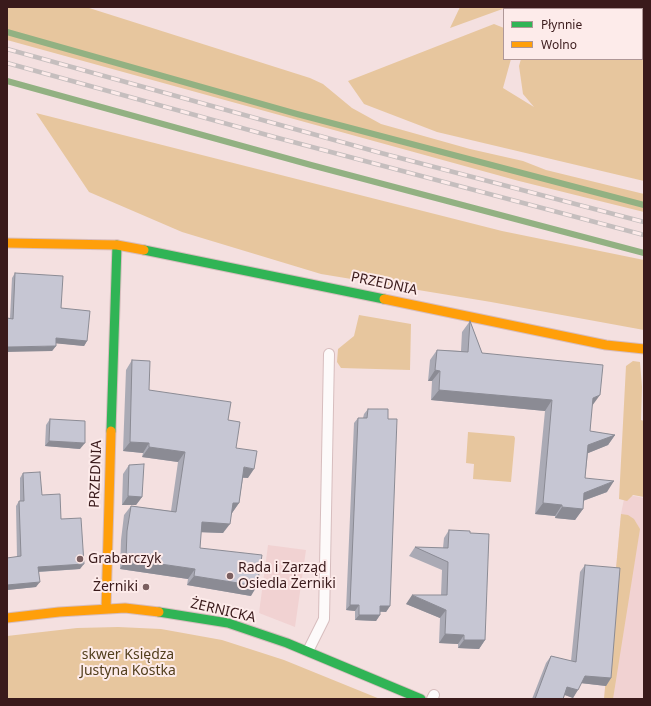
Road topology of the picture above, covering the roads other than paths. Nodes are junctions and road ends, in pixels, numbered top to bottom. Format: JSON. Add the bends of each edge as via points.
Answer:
{"nodes":[{"id":1,"x":7,"y":243,"type":"edge"},
{"id":2,"x":117,"y":245,"type":"junction"},
{"id":3,"x":644,"y":350,"type":"edge"},
{"id":4,"x":329,"y":354,"type":"dead end"},
{"id":5,"x":106,"y":609,"type":"junction"},
{"id":6,"x":7,"y":618,"type":"edge"},
{"id":7,"x":308,"y":651,"type":"junction"},
{"id":8,"x":421,"y":699,"type":"edge"}],
"edges":[{"from":1,"to":2,"type":"street","name":"PRZEDNIA"},
{"from":2,"to":3,"type":"street","name":"PRZEDNIA","via":[[606,345]]},
{"from":2,"to":5,"type":"street","name":"PRZEDNIA"},
{"from":4,"to":7,"type":"lane","via":[[324,619]]},
{"from":5,"to":6,"type":"street","name":"ŻERNICKA"},
{"from":5,"to":7,"type":"street","name":"ŻERNICKA","via":[[142,609],[222,622]]},
{"from":7,"to":8,"type":"street","name":"ŻERNICKA"}]}
